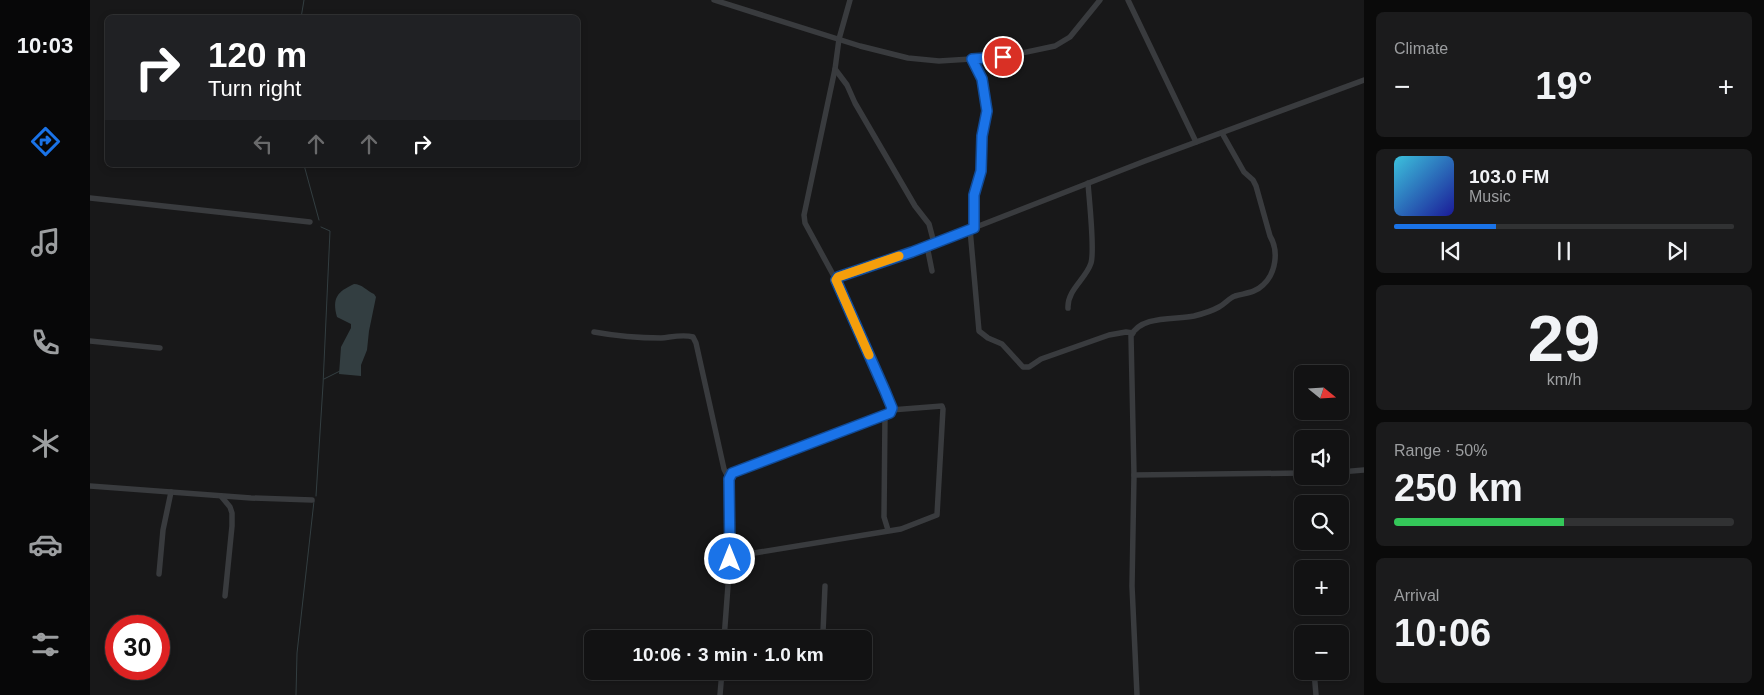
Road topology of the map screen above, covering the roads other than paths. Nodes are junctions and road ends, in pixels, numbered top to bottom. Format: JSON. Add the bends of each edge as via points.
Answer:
{"nodes":[{"id":1,"x":714,"y":0,"type":"edge"},
{"id":2,"x":850,"y":0,"type":"edge"},
{"id":3,"x":1100,"y":0,"type":"edge"},
{"id":4,"x":1128,"y":0,"type":"edge"},
{"id":5,"x":839,"y":39,"type":"junction"},
{"id":6,"x":972,"y":59,"type":"junction"},
{"id":7,"x":835,"y":69,"type":"junction"},
{"id":8,"x":1364,"y":80,"type":"edge"},
{"id":9,"x":1222,"y":133,"type":"junction"},
{"id":10,"x":1196,"y":142,"type":"junction"},
{"id":11,"x":1088,"y":184,"type":"junction"},
{"id":12,"x":90,"y":198,"type":"edge"},
{"id":13,"x":310,"y":222,"type":"dead end"},
{"id":14,"x":972,"y":229,"type":"junction"},
{"id":15,"x":934,"y":243,"type":"junction"},
{"id":16,"x":927,"y":246,"type":"junction"},
{"id":17,"x":932,"y":271,"type":"dead end"},
{"id":18,"x":836,"y":280,"type":"junction"},
{"id":19,"x":1068,"y":308,"type":"dead end"},
{"id":20,"x":594,"y":332,"type":"dead end"},
{"id":21,"x":1133,"y":333,"type":"junction"},
{"id":22,"x":90,"y":341,"type":"edge"},
{"id":23,"x":160,"y":348,"type":"dead end"},
{"id":24,"x":891,"y":410,"type":"junction"},
{"id":25,"x":884,"y":415,"type":"junction"},
{"id":26,"x":1364,"y":470,"type":"edge"},
{"id":27,"x":1349,"y":471,"type":"edge"},
{"id":28,"x":1294,"y":473,"type":"edge"},
{"id":29,"x":1134,"y":475,"type":"junction"},
{"id":30,"x":729,"y":479,"type":"junction"},
{"id":31,"x":90,"y":486,"type":"edge"},
{"id":32,"x":171,"y":492,"type":"junction"},
{"id":33,"x":221,"y":496,"type":"junction"},
{"id":34,"x":312,"y":500,"type":"dead end"},
{"id":35,"x":888,"y":530,"type":"junction"},
{"id":36,"x":730,"y":559,"type":"junction"},
{"id":37,"x":159,"y":574,"type":"dead end"},
{"id":38,"x":825,"y":586,"type":"dead end"},
{"id":39,"x":225,"y":596,"type":"dead end"},
{"id":40,"x":725,"y":630,"type":"edge"},
{"id":41,"x":823,"y":630,"type":"edge"},
{"id":42,"x":721,"y":680,"type":"edge"},
{"id":43,"x":1315,"y":680,"type":"edge"},
{"id":44,"x":720,"y":695,"type":"edge"},
{"id":45,"x":1137,"y":695,"type":"edge"},
{"id":46,"x":1316,"y":695,"type":"edge"}],
"edges":[{"from":1,"to":5,"type":"street"},
{"from":2,"to":5,"type":"street"},
{"from":3,"to":6,"type":"street","via":[[1070,37],[1055,46],[1003,57]]},
{"from":4,"to":10,"type":"street"},
{"from":5,"to":6,"type":"street","via":[[908,58],[939,61]]},
{"from":5,"to":7,"type":"street"},
{"from":6,"to":14,"type":"street","via":[[982,79],[987,111]]},
{"from":7,"to":15,"type":"street","via":[[915,206],[929,224]]},
{"from":7,"to":18,"type":"street","via":[[804,215]]},
{"from":8,"to":9,"type":"street"},
{"from":9,"to":10,"type":"street"},
{"from":9,"to":21,"type":"street","via":[[1244,172],[1256,186],[1275,244],[1273,270],[1263,286],[1248,294],[1234,296],[1220,307],[1192,316],[1164,318],[1143,325]]},
{"from":10,"to":11,"type":"street"},
{"from":11,"to":14,"type":"street"},
{"from":11,"to":19,"type":"street","via":[[1091,263],[1071,295]]},
{"from":12,"to":13,"type":"street"},
{"from":14,"to":15,"type":"street"},
{"from":14,"to":21,"type":"street","via":[[979,331],[1002,344],[1023,367],[1109,335]]},
{"from":15,"to":16,"type":"street"},
{"from":16,"to":17,"type":"street"},
{"from":16,"to":18,"type":"street","via":[[850,272]]},
{"from":18,"to":24,"type":"street"},
{"from":20,"to":30,"type":"street","via":[[620,336],[693,337]]},
{"from":21,"to":29,"type":"street"},
{"from":22,"to":23,"type":"street"},
{"from":24,"to":25,"type":"street"},
{"from":24,"to":35,"type":"street","via":[[942,406],[944,417],[937,515],[901,529]]},
{"from":25,"to":30,"type":"street","via":[[732,473]]},
{"from":25,"to":35,"type":"street","via":[[884,517]]},
{"from":26,"to":27,"type":"street"},
{"from":28,"to":29,"type":"street"},
{"from":29,"to":45,"type":"street","via":[[1132,586]]},
{"from":30,"to":36,"type":"street"},
{"from":31,"to":32,"type":"street"},
{"from":32,"to":33,"type":"street"},
{"from":32,"to":37,"type":"street"},
{"from":33,"to":34,"type":"street"},
{"from":33,"to":39,"type":"street","via":[[232,513]]},
{"from":35,"to":36,"type":"street"},
{"from":36,"to":40,"type":"street"},
{"from":38,"to":41,"type":"street"},
{"from":42,"to":44,"type":"street"},
{"from":43,"to":46,"type":"street"}]}
